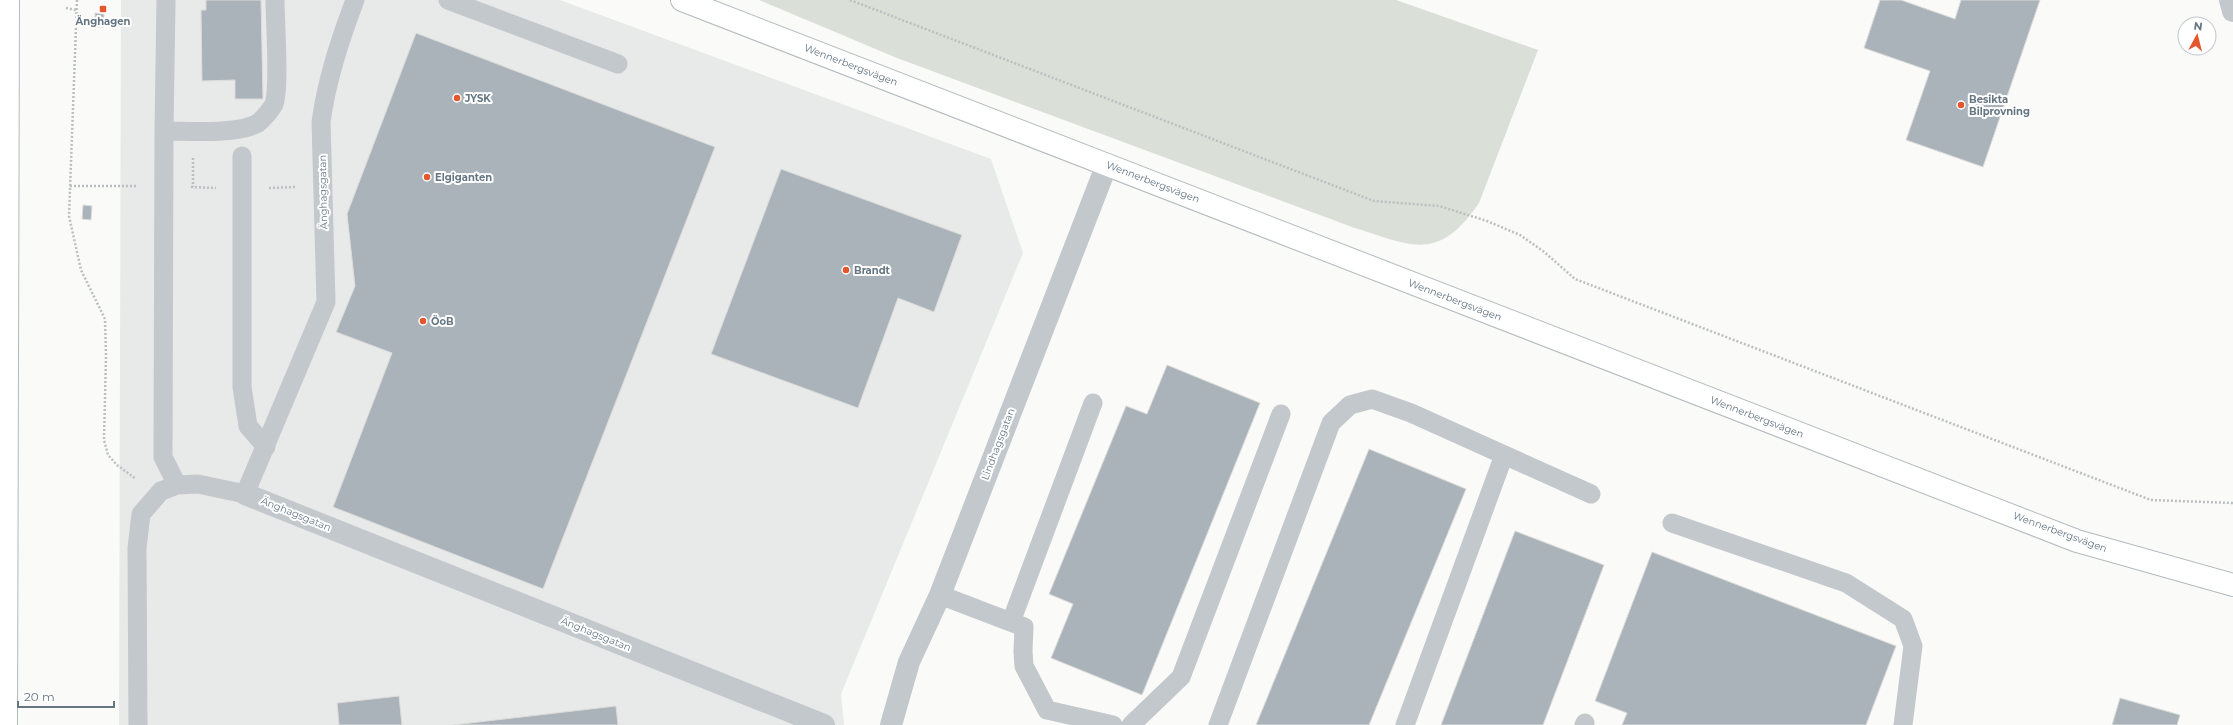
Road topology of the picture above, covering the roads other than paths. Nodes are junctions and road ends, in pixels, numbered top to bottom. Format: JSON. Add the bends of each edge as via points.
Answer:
{"nodes":[{"id":1,"x":8,"y":0,"type":"edge"},
{"id":2,"x":166,"y":0,"type":"edge"},
{"id":3,"x":275,"y":0,"type":"edge"},
{"id":4,"x":355,"y":0,"type":"edge"},
{"id":5,"x":448,"y":0,"type":"edge"},
{"id":6,"x":682,"y":0,"type":"edge"},
{"id":7,"x":2230,"y":0,"type":"edge"},
{"id":8,"x":2233,"y":11,"type":"edge"},
{"id":9,"x":618,"y":64,"type":"dead end"},
{"id":10,"x":164,"y":132,"type":"junction"},
{"id":11,"x":242,"y":156,"type":"dead end"},
{"id":12,"x":1107,"y":164,"type":"junction"},
{"id":13,"x":1093,"y":403,"type":"dead end"},
{"id":14,"x":1281,"y":414,"type":"dead end"},
{"id":15,"x":266,"y":447,"type":"junction"},
{"id":16,"x":1504,"y":455,"type":"junction"},
{"id":17,"x":169,"y":488,"type":"junction"},
{"id":18,"x":245,"y":494,"type":"junction"},
{"id":19,"x":1591,"y":494,"type":"dead end"},
{"id":20,"x":1672,"y":523,"type":"dead end"},
{"id":21,"x":2233,"y":585,"type":"edge"},
{"id":22,"x":940,"y":595,"type":"junction"},
{"id":23,"x":1011,"y":622,"type":"junction"},
{"id":24,"x":6,"y":725,"type":"edge"},
{"id":25,"x":138,"y":725,"type":"edge"},
{"id":26,"x":824,"y":725,"type":"edge"},
{"id":27,"x":892,"y":725,"type":"edge"},
{"id":28,"x":1113,"y":725,"type":"edge"},
{"id":29,"x":1132,"y":725,"type":"edge"},
{"id":30,"x":1218,"y":725,"type":"edge"},
{"id":31,"x":1405,"y":725,"type":"edge"},
{"id":32,"x":1903,"y":725,"type":"edge"}],
"edges":[{"from":1,"to":24,"type":"street"},
{"from":2,"to":10,"type":"lane"},
{"from":3,"to":10,"type":"lane","via":[[276,88],[274,104],[268,112],[258,123],[238,128]]},
{"from":4,"to":15,"type":"lane","name":"Änghagsgatan","via":[[338,46],[325,93],[321,122],[326,302]]},
{"from":5,"to":9,"type":"lane"},
{"from":6,"to":12,"type":"street","name":"Wennerbergsvägen"},
{"from":7,"to":8,"type":"street"},
{"from":10,"to":17,"type":"lane","via":[[163,457]]},
{"from":11,"to":15,"type":"lane","via":[[242,387],[248,426]]},
{"from":12,"to":21,"type":"street","name":"Wennerbergsvägen","via":[[2077,541]]},
{"from":12,"to":22,"type":"street","name":"Lindhagsgatan"},
{"from":13,"to":23,"type":"lane"},
{"from":14,"to":29,"type":"lane","via":[[1181,677]]},
{"from":15,"to":18,"type":"lane","name":"Änghagsgatan"},
{"from":16,"to":19,"type":"lane"},
{"from":16,"to":30,"type":"lane","via":[[1411,413],[1372,399],[1350,405],[1331,423]]},
{"from":16,"to":31,"type":"lane"},
{"from":17,"to":18,"type":"lane","via":[[198,484]]},
{"from":17,"to":25,"type":"lane","via":[[141,514],[137,548]]},
{"from":18,"to":26,"type":"street","name":"Änghagsgatan"},
{"from":20,"to":32,"type":"lane","via":[[1846,583],[1903,619],[1913,646]]},
{"from":22,"to":23,"type":"lane"},
{"from":22,"to":27,"type":"street","name":"Lindhagsgatan","via":[[909,662]]},
{"from":23,"to":28,"type":"lane","via":[[1024,628],[1024,666],[1047,710]]}]}
